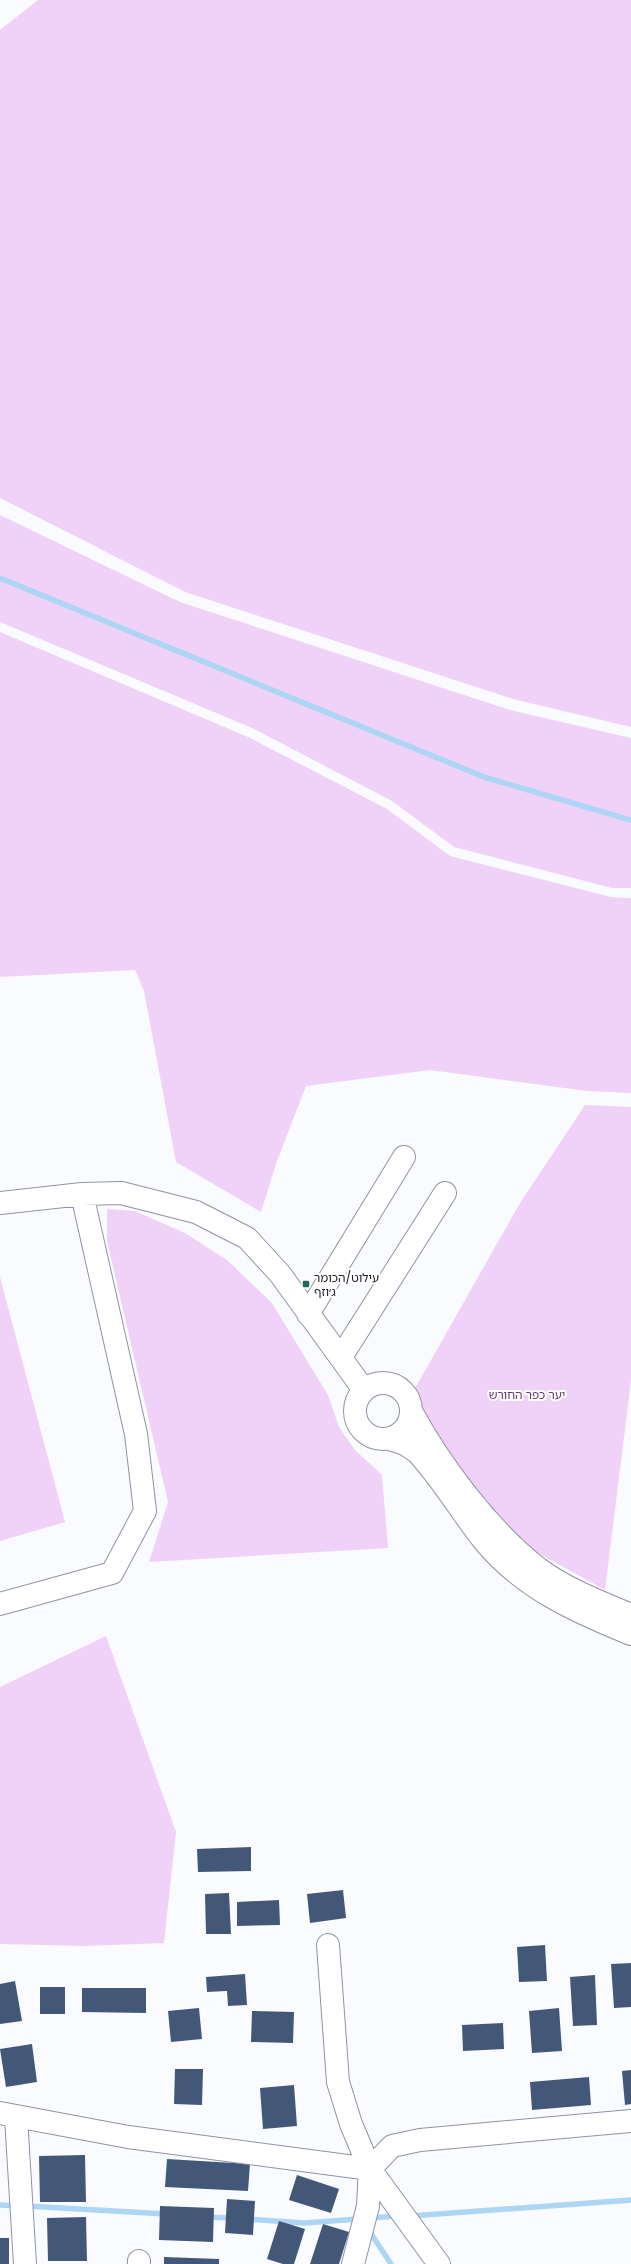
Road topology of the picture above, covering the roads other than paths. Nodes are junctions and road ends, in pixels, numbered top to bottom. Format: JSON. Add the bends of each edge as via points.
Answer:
{"nodes":[{"id":1,"x":404,"y":1158,"type":"dead end"},
{"id":2,"x":446,"y":1192,"type":"dead end"},
{"id":3,"x":82,"y":1194,"type":"junction"},
{"id":4,"x":0,"y":1203,"type":"edge"},
{"id":5,"x":308,"y":1314,"type":"junction"},
{"id":6,"x":341,"y":1357,"type":"junction"},
{"id":7,"x":364,"y":1390,"type":"junction"},
{"id":8,"x":411,"y":1411,"type":"junction"},
{"id":9,"x":390,"y":1439,"type":"junction"},
{"id":10,"x":0,"y":1604,"type":"edge"},
{"id":11,"x":631,"y":1615,"type":"edge"},
{"id":12,"x":631,"y":1634,"type":"edge"},
{"id":13,"x":328,"y":1945,"type":"dead end"},
{"id":14,"x":8,"y":2115,"type":"edge"},
{"id":15,"x":631,"y":2121,"type":"edge"},
{"id":16,"x":370,"y":2169,"type":"junction"},
{"id":17,"x":25,"y":2264,"type":"edge"},
{"id":18,"x":353,"y":2264,"type":"edge"},
{"id":19,"x":439,"y":2264,"type":"edge"}],
"edges":[{"from":1,"to":5,"type":"street"},
{"from":2,"to":6,"type":"street"},
{"from":3,"to":4,"type":"street"},
{"from":3,"to":5,"type":"street","via":[[121,1193],[196,1212],[247,1238],[280,1274]]},
{"from":3,"to":10,"type":"street","via":[[136,1434],[145,1511],[112,1573]]},
{"from":5,"to":6,"type":"street"},
{"from":6,"to":7,"type":"street"},
{"from":7,"to":8,"type":"street","via":[[375,1384],[395,1385],[408,1399]]},
{"from":7,"to":9,"type":"street","via":[[354,1407],[358,1426],[370,1437]]},
{"from":8,"to":9,"type":"street","via":[[410,1421],[405,1429]]},
{"from":8,"to":11,"type":"street","via":[[429,1442],[480,1511],[519,1551],[562,1584]]},
{"from":9,"to":12,"type":"street","via":[[405,1444],[422,1457],[485,1542],[522,1579],[567,1606]]},
{"from":13,"to":16,"type":"street","via":[[338,2082],[351,2124]]},
{"from":14,"to":16,"type":"street","via":[[128,2138]]},
{"from":14,"to":17,"type":"street"},
{"from":15,"to":16,"type":"street","via":[[420,2140],[392,2146]]},
{"from":16,"to":18,"type":"street","via":[[368,2206]]},
{"from":16,"to":19,"type":"street"}]}
